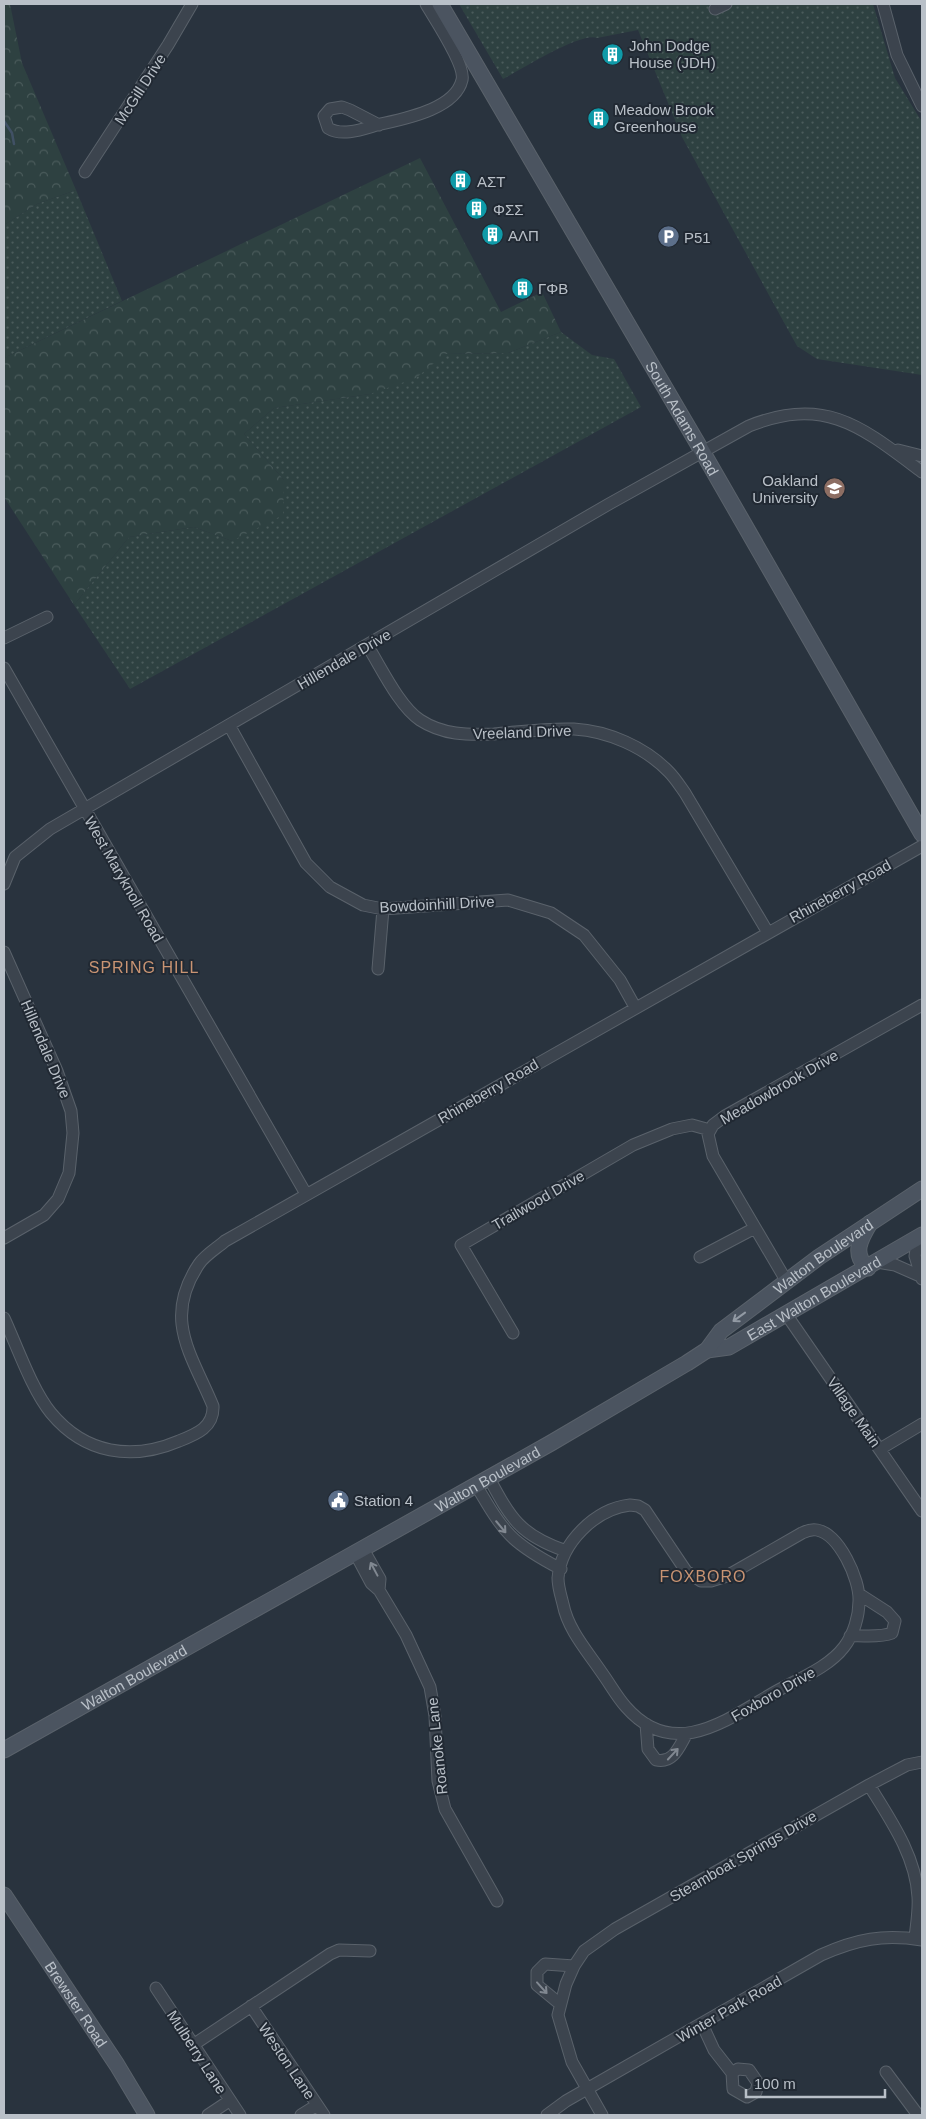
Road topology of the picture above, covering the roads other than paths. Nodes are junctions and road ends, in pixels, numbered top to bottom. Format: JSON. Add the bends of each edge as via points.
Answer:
{"nodes":[{"id":1,"x":192,"y":4,"type":"edge"},
{"id":2,"x":426,"y":4,"type":"edge"},
{"id":3,"x":440,"y":4,"type":"edge"},
{"id":4,"x":726,"y":4,"type":"edge"},
{"id":5,"x":883,"y":4,"type":"edge"},
{"id":6,"x":715,"y":9,"type":"dead end"},
{"id":7,"x":922,"y":106,"type":"edge"},
{"id":8,"x":379,"y":125,"type":"dead end"},
{"id":9,"x":84,"y":172,"type":"dead end"},
{"id":10,"x":887,"y":446,"type":"junction"},
{"id":11,"x":702,"y":450,"type":"junction"},
{"id":12,"x":922,"y":456,"type":"edge"},
{"id":13,"x":922,"y":472,"type":"edge"},
{"id":14,"x":47,"y":617,"type":"dead end"},
{"id":15,"x":4,"y":638,"type":"edge"},
{"id":16,"x":367,"y":646,"type":"junction"},
{"id":17,"x":4,"y":668,"type":"edge"},
{"id":18,"x":229,"y":725,"type":"junction"},
{"id":19,"x":84,"y":810,"type":"junction"},
{"id":20,"x":922,"y":834,"type":"edge"},
{"id":21,"x":922,"y":846,"type":"edge"},
{"id":22,"x":4,"y":884,"type":"edge"},
{"id":23,"x":383,"y":909,"type":"junction"},
{"id":24,"x":768,"y":932,"type":"junction"},
{"id":25,"x":4,"y":952,"type":"edge"},
{"id":26,"x":378,"y":969,"type":"dead end"},
{"id":27,"x":922,"y":1005,"type":"edge"},
{"id":28,"x":635,"y":1007,"type":"junction"},
{"id":29,"x":710,"y":1130,"type":"junction"},
{"id":30,"x":922,"y":1189,"type":"edge"},
{"id":31,"x":306,"y":1194,"type":"junction"},
{"id":32,"x":870,"y":1222,"type":"junction"},
{"id":33,"x":755,"y":1228,"type":"junction"},
{"id":34,"x":920,"y":1237,"type":"edge"},
{"id":35,"x":4,"y":1238,"type":"edge"},
{"id":36,"x":700,"y":1257,"type":"dead end"},
{"id":37,"x":872,"y":1265,"type":"junction"},
{"id":38,"x":921,"y":1277,"type":"edge"},
{"id":39,"x":787,"y":1282,"type":"junction"},
{"id":40,"x":763,"y":1300,"type":"junction"},
{"id":41,"x":786,"y":1314,"type":"junction"},
{"id":42,"x":4,"y":1318,"type":"edge"},
{"id":43,"x":771,"y":1323,"type":"junction"},
{"id":44,"x":513,"y":1333,"type":"dead end"},
{"id":45,"x":707,"y":1350,"type":"junction"},
{"id":46,"x":922,"y":1424,"type":"edge"},
{"id":47,"x":880,"y":1449,"type":"junction"},
{"id":48,"x":490,"y":1478,"type":"junction"},
{"id":49,"x":476,"y":1485,"type":"junction"},
{"id":50,"x":922,"y":1511,"type":"edge"},
{"id":51,"x":359,"y":1551,"type":"junction"},
{"id":52,"x":566,"y":1551,"type":"junction"},
{"id":53,"x":561,"y":1569,"type":"junction"},
{"id":54,"x":859,"y":1594,"type":"junction"},
{"id":55,"x":850,"y":1636,"type":"junction"},
{"id":56,"x":646,"y":1724,"type":"junction"},
{"id":57,"x":686,"y":1735,"type":"junction"},
{"id":58,"x":4,"y":1750,"type":"edge"},
{"id":59,"x":922,"y":1762,"type":"edge"},
{"id":60,"x":869,"y":1785,"type":"junction"},
{"id":61,"x":4,"y":1895,"type":"edge"},
{"id":62,"x":497,"y":1901,"type":"dead end"},
{"id":63,"x":918,"y":1940,"type":"edge"},
{"id":64,"x":370,"y":1951,"type":"dead end"},
{"id":65,"x":574,"y":1966,"type":"junction"},
{"id":66,"x":156,"y":1988,"type":"dead end"},
{"id":67,"x":560,"y":2004,"type":"junction"},
{"id":68,"x":251,"y":2006,"type":"junction"},
{"id":69,"x":702,"y":2024,"type":"junction"},
{"id":70,"x":193,"y":2045,"type":"junction"},
{"id":71,"x":886,"y":2072,"type":"dead end"},
{"id":72,"x":732,"y":2073,"type":"dead end"},
{"id":73,"x":587,"y":2090,"type":"junction"},
{"id":74,"x":229,"y":2101,"type":"junction"},
{"id":75,"x":316,"y":2105,"type":"junction"},
{"id":76,"x":147,"y":2115,"type":"edge"},
{"id":77,"x":208,"y":2115,"type":"edge"},
{"id":78,"x":240,"y":2115,"type":"edge"},
{"id":79,"x":301,"y":2115,"type":"edge"},
{"id":80,"x":324,"y":2115,"type":"edge"},
{"id":81,"x":547,"y":2115,"type":"edge"},
{"id":82,"x":602,"y":2115,"type":"edge"},
{"id":83,"x":918,"y":2115,"type":"edge"}],
"edges":[{"from":1,"to":9,"type":"street","name":"McGill Drive"},
{"from":2,"to":8,"type":"street","via":[[462,70],[462,80],[449,98],[432,109],[414,118]]},
{"from":3,"to":11,"type":"main road","name":"South Adams Road"},
{"from":4,"to":6,"type":"street"},
{"from":5,"to":7,"type":"street","via":[[898,60]]},
{"from":10,"to":11,"type":"street","name":"Hillendale Drive","via":[[839,418],[799,414],[760,422]]},
{"from":10,"to":12,"type":"street"},
{"from":10,"to":13,"type":"street","name":"Hillendale Drive"},
{"from":11,"to":16,"type":"street","name":"Hillendale Drive"},
{"from":11,"to":20,"type":"main road","name":"South Adams Road"},
{"from":14,"to":15,"type":"street"},
{"from":16,"to":18,"type":"street","name":"Hillendale Drive"},
{"from":16,"to":24,"type":"street","name":"Vreeland Drive","via":[[400,697],[418,719],[434,728],[461,735],[574,729],[599,733],[646,753],[670,772],[685,793]]},
{"from":17,"to":19,"type":"street","name":"West Maryknoll Road"},
{"from":18,"to":19,"type":"street","name":"Hillendale Drive"},
{"from":18,"to":23,"type":"street","name":"Bowdoinhill Drive","via":[[306,862],[330,887],[344,896],[362,905]]},
{"from":19,"to":22,"type":"street","name":"Hillendale Drive","via":[[50,829],[15,857]]},
{"from":19,"to":31,"type":"street","name":"West Maryknoll Road"},
{"from":21,"to":24,"type":"street","name":"Rhineberry Road"},
{"from":23,"to":26,"type":"street"},
{"from":23,"to":28,"type":"street","name":"Bowdoinhill Drive","via":[[508,900],[551,913],[584,935],[620,980]]},
{"from":24,"to":28,"type":"street","name":"Rhineberry Road"},
{"from":25,"to":35,"type":"street","name":"Hillendale Drive","via":[[57,1071],[71,1111],[72,1133],[70,1166],[58,1199],[44,1215]]},
{"from":27,"to":29,"type":"street","name":"Meadowbrook Drive","via":[[725,1116]]},
{"from":28,"to":31,"type":"street","name":"Rhineberry Road"},
{"from":29,"to":33,"type":"street","name":"Meadowbrook Drive","via":[[713,1156]]},
{"from":29,"to":44,"type":"street","name":"Trailwood Drive","via":[[692,1125],[672,1129],[633,1145],[461,1245]]},
{"from":30,"to":32,"type":"main road","name":"Walton Boulevard"},
{"from":31,"to":42,"type":"street","name":"Rhineberry Road","via":[[225,1240],[200,1263],[186,1288],[182,1334],[213,1406],[207,1427],[192,1436],[147,1452],[116,1452],[82,1439],[52,1414],[42,1399]]},
{"from":32,"to":37,"type":"main road","via":[[858,1251],[859,1258]]},
{"from":32,"to":39,"type":"main road","name":"Walton Boulevard"},
{"from":33,"to":36,"type":"street"},
{"from":33,"to":39,"type":"street","name":"Meadowbrook Drive"},
{"from":34,"to":37,"type":"main road","name":"East Walton Boulevard"},
{"from":34,"to":38,"type":"street","via":[[915,1256]]},
{"from":37,"to":38,"type":"street","via":[[895,1265]]},
{"from":37,"to":41,"type":"main road","name":"East Walton Boulevard"},
{"from":39,"to":40,"type":"main road","name":"Walton Boulevard"},
{"from":40,"to":43,"type":"main road","via":[[763,1315]]},
{"from":40,"to":45,"type":"main road","name":"Walton Boulevard","one_way":true,"via":[[721,1331]]},
{"from":41,"to":43,"type":"main road","name":"East Walton Boulevard"},
{"from":41,"to":47,"type":"street","name":"Village Main"},
{"from":43,"to":45,"type":"main road","name":"East Walton Boulevard","via":[[729,1347]]},
{"from":45,"to":48,"type":"main road","name":"Walton Boulevard"},
{"from":46,"to":47,"type":"street"},
{"from":47,"to":50,"type":"street","name":"Village Main"},
{"from":48,"to":49,"type":"main road","name":"Walton Boulevard"},
{"from":48,"to":52,"type":"street","via":[[514,1521],[544,1544]]},
{"from":49,"to":51,"type":"main road","name":"Walton Boulevard"},
{"from":49,"to":53,"type":"street","one_way":true,"via":[[496,1520],[513,1541]]},
{"from":51,"to":58,"type":"main road","name":"Walton Boulevard"},
{"from":51,"to":62,"type":"street","name":"Roanoke Lane","via":[[371,1583],[379,1590],[406,1635],[433,1696],[438,1781],[445,1809]]},
{"from":52,"to":53,"type":"street","name":"Foxboro Drive"},
{"from":52,"to":54,"type":"street","name":"Foxboro Drive","via":[[592,1521],[619,1506],[638,1506],[652,1518],[686,1571],[701,1580],[711,1581],[727,1576],[790,1538],[816,1529],[828,1534],[845,1554]]},
{"from":53,"to":56,"type":"street","name":"Foxboro Drive","via":[[559,1586],[567,1619],[627,1708]]},
{"from":54,"to":55,"type":"street","name":"Foxboro Drive","via":[[856,1623]]},
{"from":54,"to":55,"type":"street","via":[[895,1621],[892,1633],[882,1637]]},
{"from":55,"to":57,"type":"street","name":"Foxboro Drive","via":[[845,1646],[824,1664],[713,1727]]},
{"from":56,"to":57,"type":"street","name":"Foxboro Drive"},
{"from":56,"to":57,"type":"street","one_way":true,"via":[[648,1749],[656,1760],[666,1761],[674,1756]]},
{"from":59,"to":60,"type":"street","name":"Steamboat Springs Drive","via":[[907,1765]]},
{"from":60,"to":63,"type":"street","via":[[904,1846],[916,1875]]},
{"from":60,"to":65,"type":"street","name":"Steamboat Springs Drive","via":[[614,1929],[584,1951]]},
{"from":61,"to":76,"type":"main road","name":"Brewster Road"},
{"from":63,"to":69,"type":"street","name":"Winter Park Road","via":[[893,1936],[848,1943]]},
{"from":64,"to":68,"type":"street","via":[[339,1950],[330,1954]]},
{"from":65,"to":67,"type":"street","name":"Steamboat Springs Drive"},
{"from":65,"to":67,"type":"street","one_way":true,"via":[[545,1964],[538,1972],[537,1985]]},
{"from":66,"to":70,"type":"street","name":"Mulberry Lane"},
{"from":67,"to":73,"type":"street","name":"Steamboat Springs Drive","via":[[558,2015],[564,2042]]},
{"from":68,"to":70,"type":"street"},
{"from":68,"to":75,"type":"street","name":"Weston Lane"},
{"from":69,"to":72,"type":"street","via":[[714,2050]]},
{"from":69,"to":73,"type":"street","name":"Winter Park Road"},
{"from":70,"to":74,"type":"street","name":"Mulberry Lane"},
{"from":71,"to":83,"type":"street"},
{"from":73,"to":81,"type":"street","name":"Winter Park Road"},
{"from":73,"to":82,"type":"street","name":"Steamboat Springs Drive"},
{"from":74,"to":77,"type":"street"},
{"from":74,"to":78,"type":"street","name":"Mulberry Lane"},
{"from":75,"to":79,"type":"street"},
{"from":75,"to":80,"type":"street","name":"Weston Lane"}]}
